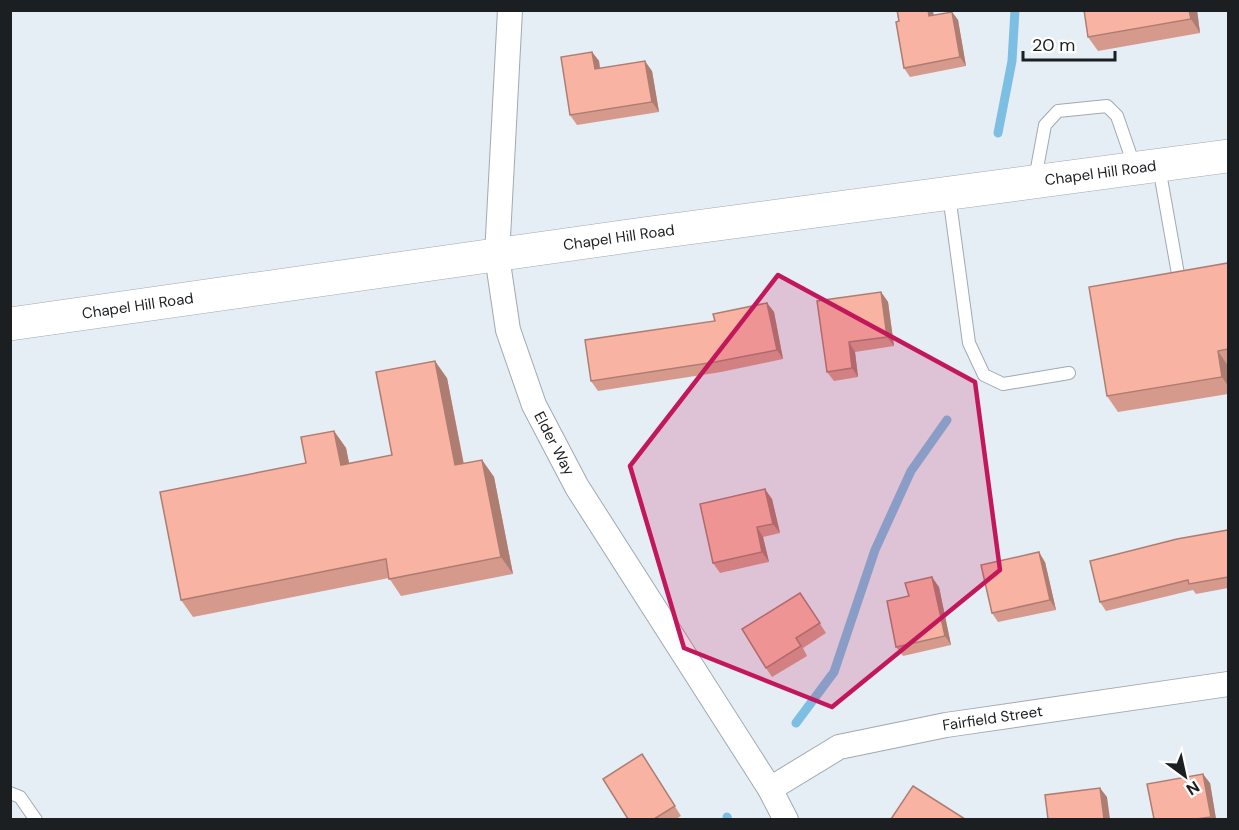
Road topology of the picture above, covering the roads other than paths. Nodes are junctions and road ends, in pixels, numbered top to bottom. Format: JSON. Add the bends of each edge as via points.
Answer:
{"nodes":[{"id":1,"x":510,"y":10,"type":"edge"},
{"id":2,"x":1228,"y":156,"type":"edge"},
{"id":3,"x":1147,"y":167,"type":"junction"},
{"id":4,"x":1034,"y":183,"type":"junction"},
{"id":5,"x":949,"y":195,"type":"junction"},
{"id":6,"x":497,"y":256,"type":"junction"},
{"id":7,"x":1178,"y":274,"type":"edge"},
{"id":8,"x":10,"y":324,"type":"edge"},
{"id":9,"x":1069,"y":373,"type":"dead end"},
{"id":10,"x":1228,"y":684,"type":"edge"},
{"id":11,"x":770,"y":789,"type":"junction"},
{"id":12,"x":10,"y":793,"type":"edge"},
{"id":13,"x":36,"y":819,"type":"edge"},
{"id":14,"x":786,"y":819,"type":"edge"}],
"edges":[{"from":1,"to":6,"type":"street","name":"Elder Way"},
{"from":2,"to":3,"type":"main road","name":"Chapel Hill Road"},
{"from":3,"to":4,"type":"main road","name":"Chapel Hill Road"},
{"from":3,"to":4,"type":"lane","via":[[1107,106],[1058,111],[1045,125]]},
{"from":3,"to":7,"type":"lane"},
{"from":4,"to":5,"type":"main road","name":"Chapel Hill Road"},
{"from":5,"to":6,"type":"main road","name":"Chapel Hill Road"},
{"from":5,"to":9,"type":"lane","via":[[969,343],[984,375],[1003,384]]},
{"from":6,"to":8,"type":"main road","name":"Chapel Hill Road"},
{"from":6,"to":11,"type":"street","name":"Elder Way","via":[[508,330],[534,405],[577,487]]},
{"from":10,"to":11,"type":"street","name":"Fairfield Street","via":[[946,725],[839,747]]},
{"from":11,"to":14,"type":"street","name":"Elder Way"},
{"from":12,"to":13,"type":"lane","via":[[20,797]]}]}
